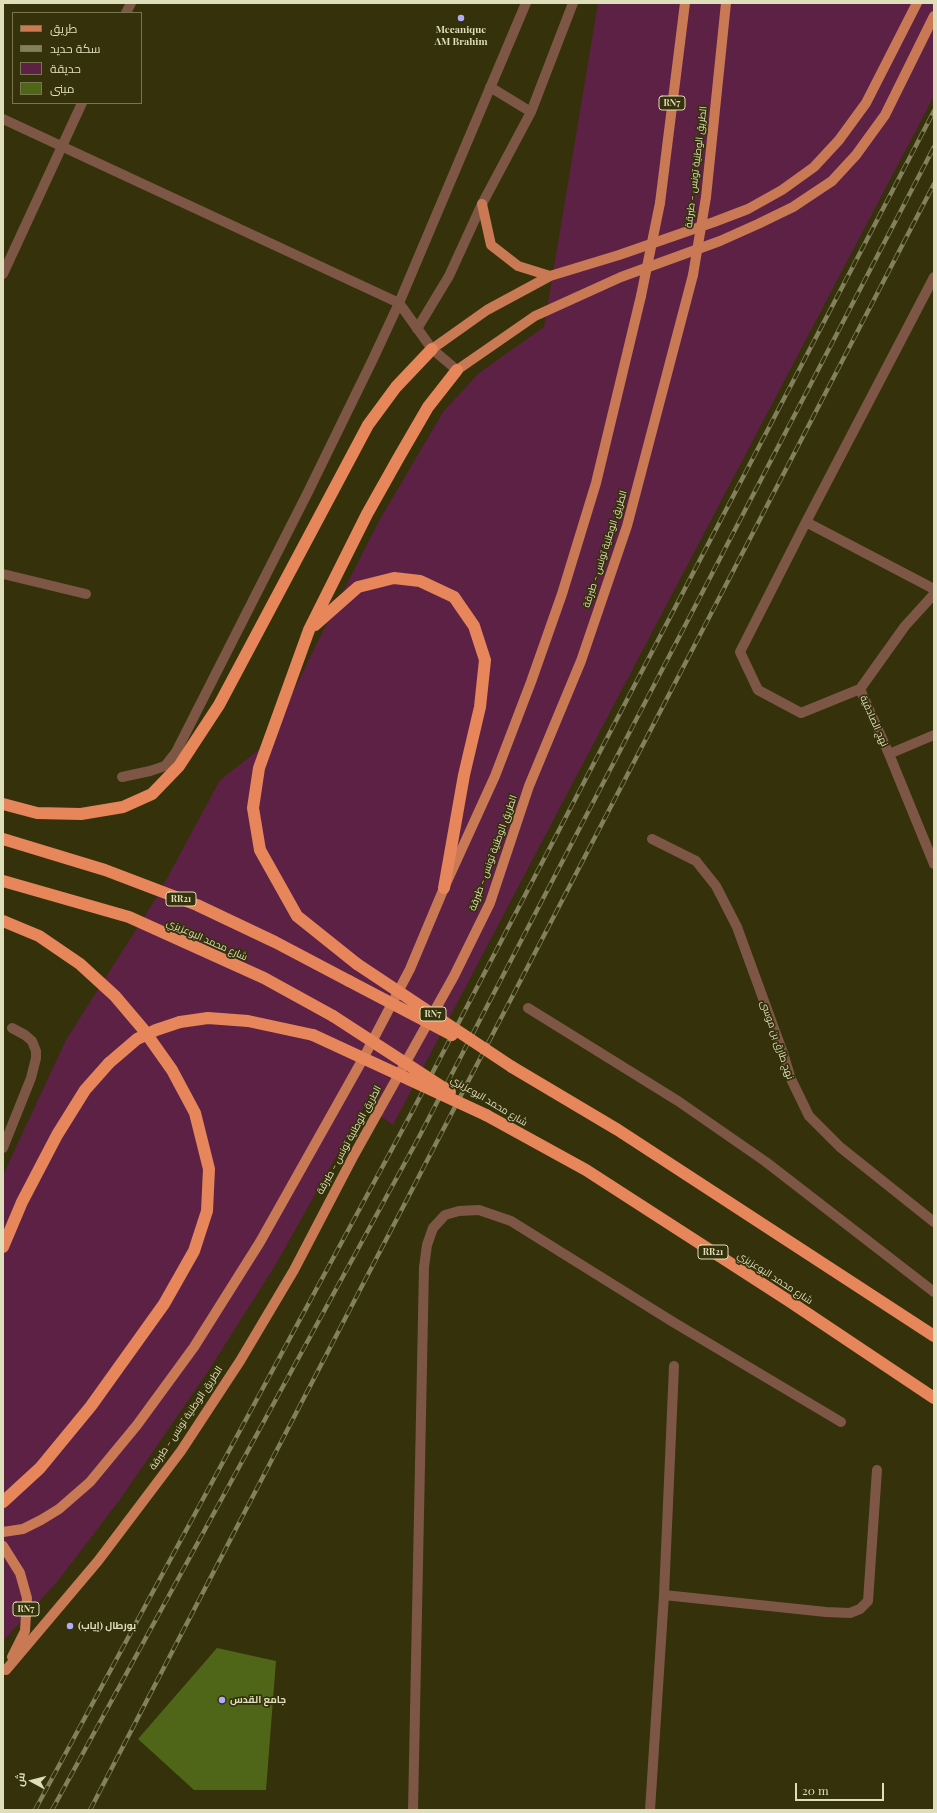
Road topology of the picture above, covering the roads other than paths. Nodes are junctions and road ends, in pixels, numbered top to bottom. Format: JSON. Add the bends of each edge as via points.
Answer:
{"nodes":[{"id":1,"x":131,"y":3,"type":"edge"},
{"id":2,"x":526,"y":3,"type":"edge"},
{"id":3,"x":573,"y":3,"type":"edge"},
{"id":4,"x":684,"y":3,"type":"edge"},
{"id":5,"x":726,"y":3,"type":"edge"},
{"id":6,"x":917,"y":3,"type":"edge"},
{"id":7,"x":126,"y":12,"type":"edge"},
{"id":8,"x":934,"y":16,"type":"edge"},
{"id":9,"x":490,"y":87,"type":"junction"},
{"id":10,"x":82,"y":104,"type":"edge"},
{"id":11,"x":531,"y":112,"type":"junction"},
{"id":12,"x":3,"y":119,"type":"edge"},
{"id":13,"x":61,"y":145,"type":"junction"},
{"id":14,"x":482,"y":204,"type":"junction"},
{"id":15,"x":3,"y":274,"type":"edge"},
{"id":16,"x":550,"y":276,"type":"junction"},
{"id":17,"x":934,"y":277,"type":"edge"},
{"id":18,"x":399,"y":303,"type":"junction"},
{"id":19,"x":417,"y":329,"type":"junction"},
{"id":20,"x":432,"y":349,"type":"junction"},
{"id":21,"x":457,"y":370,"type":"junction"},
{"id":22,"x":806,"y":522,"type":"junction"},
{"id":23,"x":3,"y":574,"type":"edge"},
{"id":24,"x":934,"y":589,"type":"edge"},
{"id":25,"x":86,"y":594,"type":"dead end"},
{"id":26,"x":934,"y":594,"type":"edge"},
{"id":27,"x":309,"y":630,"type":"junction"},
{"id":28,"x":860,"y":689,"type":"junction"},
{"id":29,"x":934,"y":735,"type":"edge"},
{"id":30,"x":889,"y":754,"type":"junction"},
{"id":31,"x":122,"y":777,"type":"dead end"},
{"id":32,"x":3,"y":804,"type":"edge"},
{"id":33,"x":3,"y":839,"type":"edge"},
{"id":34,"x":652,"y":839,"type":"dead end"},
{"id":35,"x":932,"y":850,"type":"edge"},
{"id":36,"x":934,"y":864,"type":"edge"},
{"id":37,"x":3,"y":881,"type":"edge"},
{"id":38,"x":444,"y":888,"type":"junction"},
{"id":39,"x":3,"y":921,"type":"edge"},
{"id":40,"x":528,"y":1008,"type":"dead end"},
{"id":41,"x":12,"y":1028,"type":"dead end"},
{"id":42,"x":512,"y":1067,"type":"junction"},
{"id":43,"x":486,"y":1115,"type":"junction"},
{"id":44,"x":3,"y":1148,"type":"edge"},
{"id":45,"x":934,"y":1222,"type":"edge"},
{"id":46,"x":3,"y":1247,"type":"edge"},
{"id":47,"x":934,"y":1292,"type":"edge"},
{"id":48,"x":934,"y":1336,"type":"edge"},
{"id":49,"x":674,"y":1366,"type":"dead end"},
{"id":50,"x":934,"y":1398,"type":"edge"},
{"id":51,"x":841,"y":1422,"type":"dead end"},
{"id":52,"x":877,"y":1470,"type":"dead end"},
{"id":53,"x":3,"y":1502,"type":"edge"},
{"id":54,"x":3,"y":1532,"type":"edge"},
{"id":55,"x":3,"y":1546,"type":"edge"},
{"id":56,"x":664,"y":1595,"type":"junction"},
{"id":57,"x":4,"y":1671,"type":"edge"},
{"id":58,"x":413,"y":1810,"type":"edge"},
{"id":59,"x":650,"y":1810,"type":"edge"}],
"edges":[{"from":1,"to":7,"type":"street"},
{"from":2,"to":9,"type":"street"},
{"from":3,"to":11,"type":"street"},
{"from":4,"to":38,"type":"main road","number":"RN7","bridge":true,"via":[[660,203],[641,296],[596,483],[562,594],[495,776]]},
{"from":5,"to":57,"type":"main road","name":"الطريق الوطنية تونس - طبرقة","number":"RN7","bridge":true,"via":[[706,197],[692,275],[627,526],[581,660],[529,786],[490,903],[454,976],[354,1155],[294,1270],[240,1361],[181,1451],[98,1561]]},
{"from":6,"to":16,"type":"main road","via":[[866,103],[839,140],[814,167],[782,190],[748,209],[619,255]]},
{"from":8,"to":21,"type":"main road","via":[[885,115],[856,155],[832,181],[793,207],[758,224],[720,241],[620,277],[535,316]]},
{"from":9,"to":11,"type":"street"},
{"from":9,"to":18,"type":"street"},
{"from":10,"to":13,"type":"street"},
{"from":11,"to":14,"type":"street"},
{"from":12,"to":13,"type":"street"},
{"from":13,"to":15,"type":"street"},
{"from":13,"to":18,"type":"street"},
{"from":14,"to":16,"type":"main road","via":[[491,245],[518,266]]},
{"from":14,"to":19,"type":"street","via":[[449,276]]},
{"from":16,"to":20,"type":"main road","via":[[487,310]]},
{"from":17,"to":22,"type":"street"},
{"from":18,"to":19,"type":"street"},
{"from":18,"to":31,"type":"street","via":[[311,485],[176,752],[165,766]]},
{"from":19,"to":20,"type":"street"},
{"from":20,"to":21,"type":"street"},
{"from":20,"to":32,"type":"highway","via":[[396,387],[368,425],[219,705],[179,766],[152,794],[123,807],[81,814],[37,813]]},
{"from":21,"to":27,"type":"highway","via":[[428,407],[399,457],[367,514]]},
{"from":22,"to":24,"type":"street"},
{"from":22,"to":28,"type":"street","via":[[740,652],[758,690],[801,713]]},
{"from":23,"to":25,"type":"street"},
{"from":26,"to":28,"type":"street","name":"نهج الصادقية","via":[[906,626]]},
{"from":27,"to":38,"type":"highway","via":[[358,587],[394,578],[420,581],[454,597],[474,626],[485,660],[480,707],[464,775]]},
{"from":27,"to":42,"type":"highway","bridge":true,"via":[[259,768],[253,808],[260,850],[297,916],[357,964]]},
{"from":28,"to":30,"type":"street","name":"نهج الصادقية"},
{"from":29,"to":30,"type":"street"},
{"from":30,"to":35,"type":"street","name":"نهج الصادقية"},
{"from":33,"to":42,"type":"highway","number":"RR21","bridge":true,"via":[[105,870],[197,905],[275,942]]},
{"from":34,"to":45,"type":"street","name":"نهج طارق بن موسى","via":[[696,861],[716,886],[736,927],[791,1079],[809,1116],[840,1147]]},
{"from":35,"to":36,"type":"street","name":"نهج الصادقية"},
{"from":37,"to":43,"type":"highway","name":"شارع محمد البوعزيزي","number":"RR21","bridge":true,"via":[[129,917],[264,978],[333,1016]]},
{"from":38,"to":54,"type":"main road","number":"RN7","via":[[410,969],[364,1056],[260,1242],[194,1347],[137,1425],[90,1482],[59,1509],[41,1520],[23,1529]]},
{"from":39,"to":53,"type":"highway","via":[[39,936],[80,964],[115,996],[144,1029],[172,1070],[195,1114],[209,1169],[207,1211],[194,1251],[164,1304],[91,1406],[40,1468]]},
{"from":40,"to":47,"type":"street","via":[[678,1101],[753,1154]]},
{"from":41,"to":44,"type":"street","via":[[32,1041],[36,1058],[31,1078]]},
{"from":42,"to":48,"type":"highway","number":"RR21","via":[[624,1135]]},
{"from":43,"to":46,"type":"highway","bridge":true,"via":[[313,1035],[248,1021],[208,1018],[180,1022],[137,1039],[108,1063],[85,1090],[57,1135],[22,1202]]},
{"from":43,"to":50,"type":"highway","name":"شارع محمد البوعزيزي","number":"RR21","via":[[586,1170]]},
{"from":49,"to":56,"type":"street"},
{"from":51,"to":58,"type":"street","via":[[511,1221],[479,1210],[458,1211],[445,1215],[433,1228],[427,1245],[424,1267]]},
{"from":52,"to":56,"type":"street","via":[[868,1601],[860,1609],[850,1612],[820,1611]]},
{"from":55,"to":57,"type":"main road","number":"RN7","via":[[20,1573],[27,1598],[25,1631]]},
{"from":56,"to":59,"type":"street"}]}
